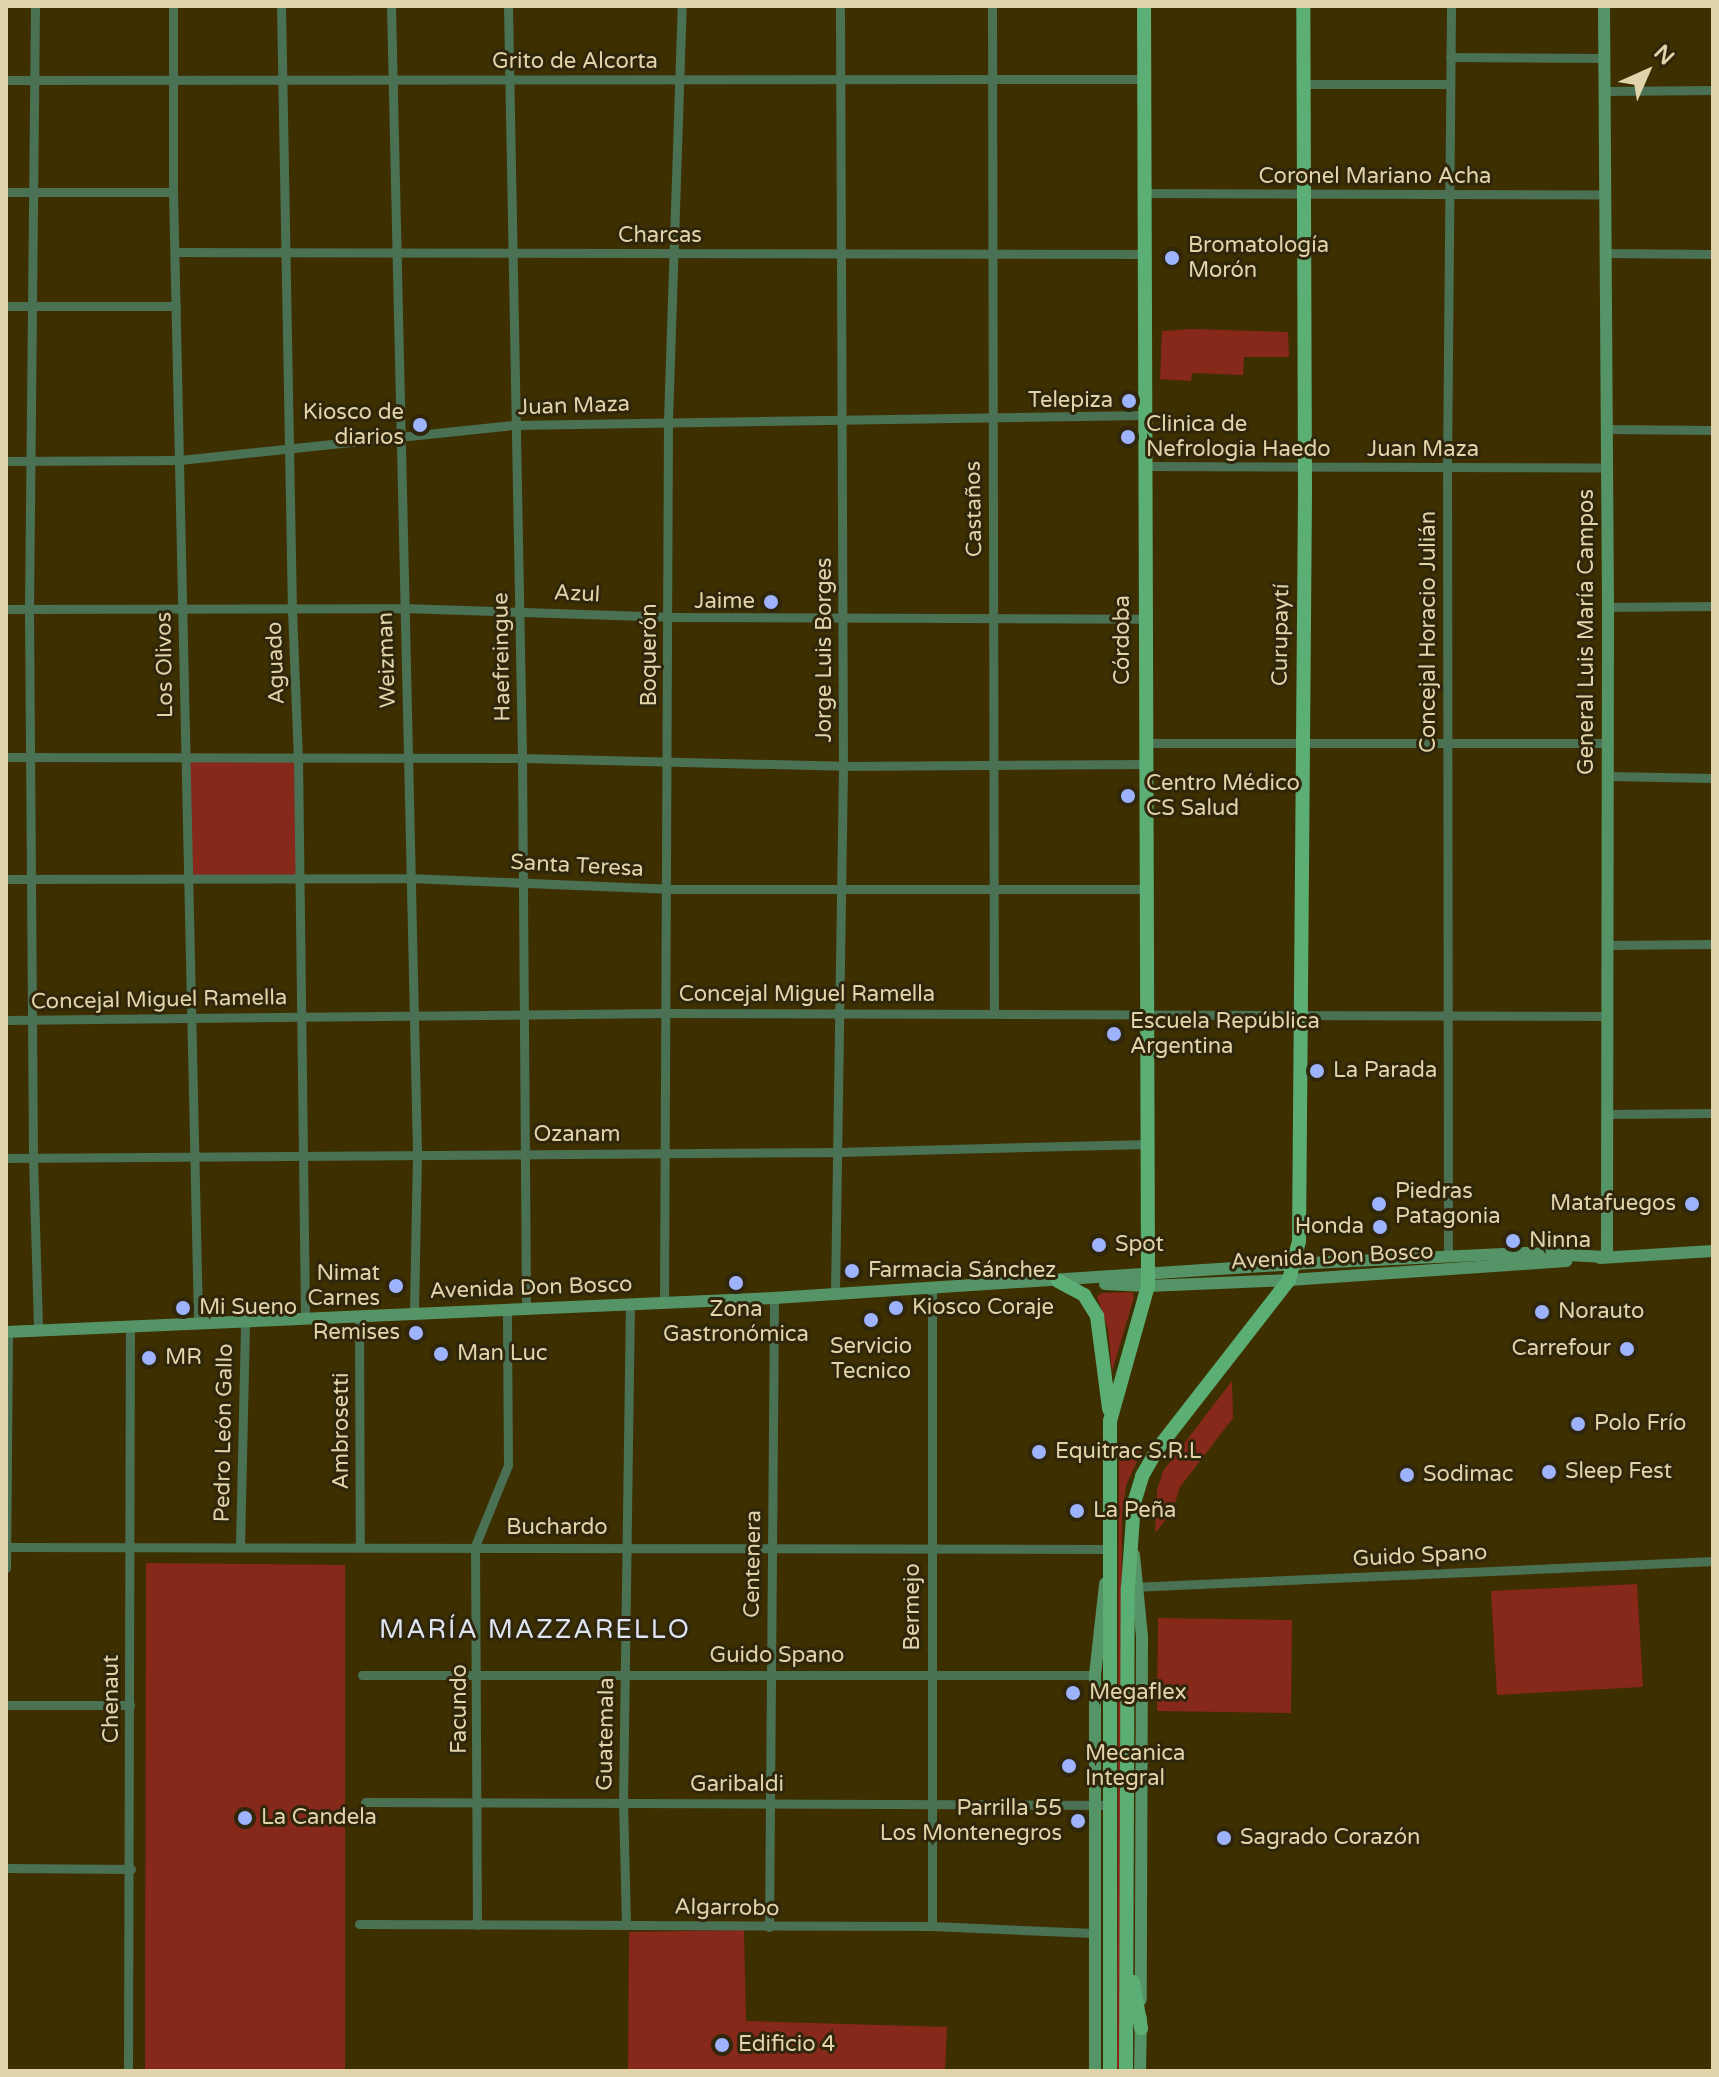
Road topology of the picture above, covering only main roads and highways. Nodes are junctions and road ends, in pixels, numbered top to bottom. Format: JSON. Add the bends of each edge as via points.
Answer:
{"nodes":[{"id":1,"x":1144,"y":6,"type":"edge"},
{"id":2,"x":1303,"y":6,"type":"edge"},
{"id":3,"x":1604,"y":6,"type":"edge"},
{"id":4,"x":1713,"y":1251,"type":"edge"},
{"id":5,"x":1607,"y":1257,"type":"junction"},
{"id":6,"x":1296,"y":1265,"type":"junction"},
{"id":7,"x":1148,"y":1280,"type":"junction"},
{"id":8,"x":1289,"y":1280,"type":"junction"},
{"id":9,"x":1058,"y":1281,"type":"junction"},
{"id":10,"x":7,"y":1332,"type":"edge"},
{"id":11,"x":1110,"y":1421,"type":"junction"},
{"id":12,"x":1108,"y":1549,"type":"junction"},
{"id":13,"x":1134,"y":1586,"type":"junction"},
{"id":14,"x":1102,"y":1806,"type":"junction"},
{"id":15,"x":1102,"y":1934,"type":"junction"},
{"id":16,"x":1126,"y":1943,"type":"junction"},
{"id":17,"x":1141,"y":2028,"type":"junction"},
{"id":18,"x":1095,"y":2071,"type":"edge"},
{"id":19,"x":1110,"y":2071,"type":"edge"},
{"id":20,"x":1126,"y":2071,"type":"edge"},
{"id":21,"x":1140,"y":2071,"type":"edge"}],
"edges":[{"from":1,"to":7,"type":"main road","name":"Córdoba"},
{"from":2,"to":6,"type":"main road","name":"Curupaytí"},
{"from":3,"to":5,"type":"main road","name":"General Luis María Campos"},
{"from":4,"to":5,"type":"main road","name":"Avenida Don Bosco"},
{"from":5,"to":6,"type":"main road","name":"Avenida Don Bosco","via":[[1526,1253]]},
{"from":5,"to":8,"type":"main road","name":"Avenida Don Bosco"},
{"from":6,"to":7,"type":"main road","name":"Avenida Don Bosco"},
{"from":6,"to":8,"type":"main road"},
{"from":7,"to":8,"type":"main road","name":"Avenida Don Bosco"},
{"from":7,"to":9,"type":"main road","name":"Avenida Don Bosco"},
{"from":7,"to":11,"type":"main road","name":"Córdoba"},
{"from":8,"to":13,"type":"main road","via":[[1150,1461],[1134,1503]]},
{"from":9,"to":10,"type":"main road","name":"Avenida Don Bosco"},
{"from":9,"to":11,"type":"main road","via":[[1084,1295],[1097,1316]]},
{"from":11,"to":12,"type":"main road"},
{"from":12,"to":14,"type":"main road"},
{"from":12,"to":14,"type":"main road","via":[[1095,1675]]},
{"from":13,"to":16,"type":"main road"},
{"from":13,"to":17,"type":"main road"},
{"from":14,"to":15,"type":"main road"},
{"from":15,"to":18,"type":"main road"},
{"from":15,"to":19,"type":"main road"},
{"from":16,"to":17,"type":"main road"},
{"from":16,"to":20,"type":"main road"},
{"from":17,"to":21,"type":"main road"}]}
